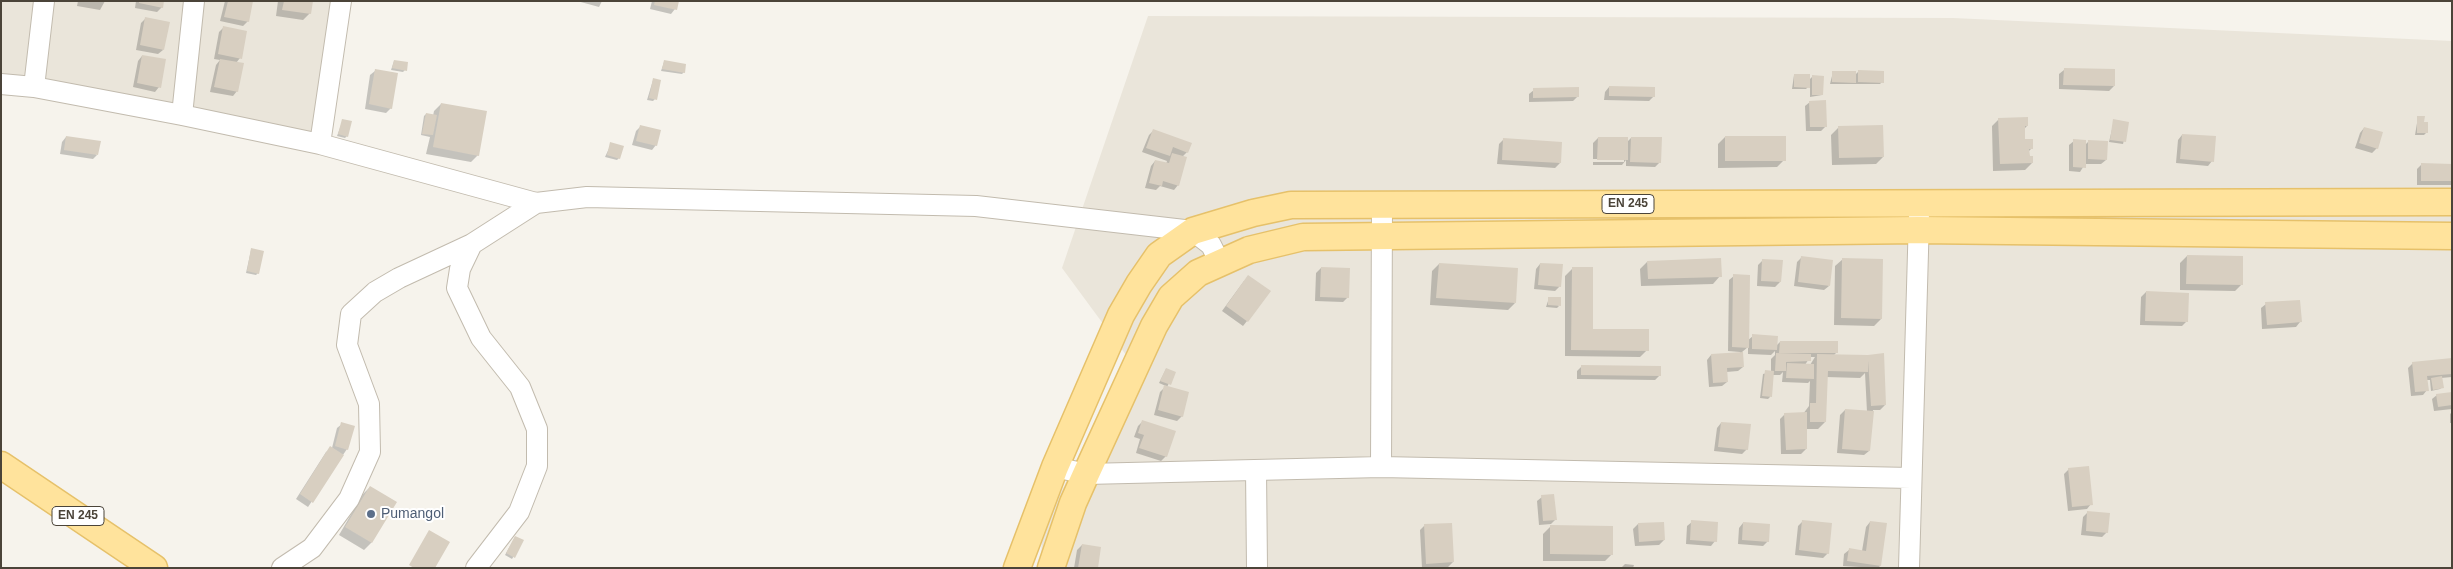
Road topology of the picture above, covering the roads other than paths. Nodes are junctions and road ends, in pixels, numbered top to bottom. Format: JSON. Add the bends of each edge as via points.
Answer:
{"nodes":[{"id":1,"x":44,"y":1,"type":"edge"},
{"id":2,"x":194,"y":1,"type":"edge"},
{"id":3,"x":340,"y":1,"type":"edge"},
{"id":4,"x":1,"y":84,"type":"edge"},
{"id":5,"x":34,"y":87,"type":"junction"},
{"id":6,"x":182,"y":114,"type":"junction"},
{"id":7,"x":320,"y":144,"type":"junction"},
{"id":8,"x":2452,"y":202,"type":"edge"},
{"id":9,"x":536,"y":203,"type":"junction"},
{"id":10,"x":1919,"y":203,"type":"junction"},
{"id":11,"x":1700,"y":204,"type":"junction"},
{"id":12,"x":1382,"y":205,"type":"junction"},
{"id":13,"x":1919,"y":230,"type":"junction"},
{"id":14,"x":1193,"y":231,"type":"junction"},
{"id":15,"x":1701,"y":233,"type":"junction"},
{"id":16,"x":1384,"y":236,"type":"junction"},
{"id":17,"x":2452,"y":236,"type":"edge"},
{"id":18,"x":472,"y":244,"type":"junction"},
{"id":19,"x":1220,"y":263,"type":"junction"},
{"id":20,"x":1,"y":465,"type":"edge"},
{"id":21,"x":1056,"y":466,"type":"junction"},
{"id":22,"x":1381,"y":467,"type":"junction"},
{"id":23,"x":1256,"y":470,"type":"junction"},
{"id":24,"x":1086,"y":474,"type":"junction"},
{"id":25,"x":1912,"y":478,"type":"junction"},
{"id":26,"x":154,"y":568,"type":"edge"},
{"id":27,"x":282,"y":568,"type":"edge"},
{"id":28,"x":476,"y":568,"type":"edge"},
{"id":29,"x":1017,"y":568,"type":"edge"},
{"id":30,"x":1051,"y":568,"type":"edge"},
{"id":31,"x":1257,"y":568,"type":"edge"},
{"id":32,"x":1909,"y":568,"type":"edge"}],
"edges":[{"from":1,"to":5,"type":"street"},
{"from":2,"to":6,"type":"street"},
{"from":3,"to":7,"type":"street"},
{"from":4,"to":5,"type":"street"},
{"from":5,"to":6,"type":"street"},
{"from":6,"to":7,"type":"street"},
{"from":7,"to":9,"type":"street"},
{"from":8,"to":10,"type":"main road","number":"EN 245"},
{"from":9,"to":14,"type":"street","via":[[588,196],[976,206]]},
{"from":9,"to":18,"type":"street"},
{"from":10,"to":11,"type":"main road","number":"EN 245"},
{"from":10,"to":13,"type":"street"},
{"from":11,"to":12,"type":"main road","number":"EN 245"},
{"from":11,"to":15,"type":"main road"},
{"from":12,"to":14,"type":"main road","number":"EN 245","via":[[1290,205]]},
{"from":12,"to":16,"type":"street"},
{"from":13,"to":15,"type":"main road","number":"EN 245"},
{"from":13,"to":17,"type":"main road","number":"EN 245"},
{"from":13,"to":25,"type":"street"},
{"from":14,"to":19,"type":"street","via":[[1211,245]]},
{"from":14,"to":21,"type":"main road","number":"EN 245","via":[[1159,255],[1138,284],[1121,315]]},
{"from":15,"to":16,"type":"main road","number":"EN 245"},
{"from":16,"to":19,"type":"main road","number":"EN 245","via":[[1303,237],[1248,250]]},
{"from":16,"to":22,"type":"street"},
{"from":18,"to":27,"type":"street","via":[[398,278],[375,292],[351,314],[347,345],[369,404],[370,452],[349,499],[312,548]]},
{"from":18,"to":28,"type":"street","via":[[460,269],[456,288],[481,338],[520,387],[537,429],[537,466],[520,512]]},
{"from":19,"to":24,"type":"main road","number":"EN 245","via":[[1198,273],[1171,297],[1154,326]]},
{"from":20,"to":26,"type":"main road","number":"EN 245"},
{"from":21,"to":24,"type":"street"},
{"from":21,"to":29,"type":"main road","number":"EN 245"},
{"from":22,"to":23,"type":"street"},
{"from":22,"to":25,"type":"street"},
{"from":23,"to":24,"type":"street"},
{"from":23,"to":31,"type":"street"},
{"from":24,"to":30,"type":"main road","number":"EN 245"},
{"from":25,"to":32,"type":"street"}]}
